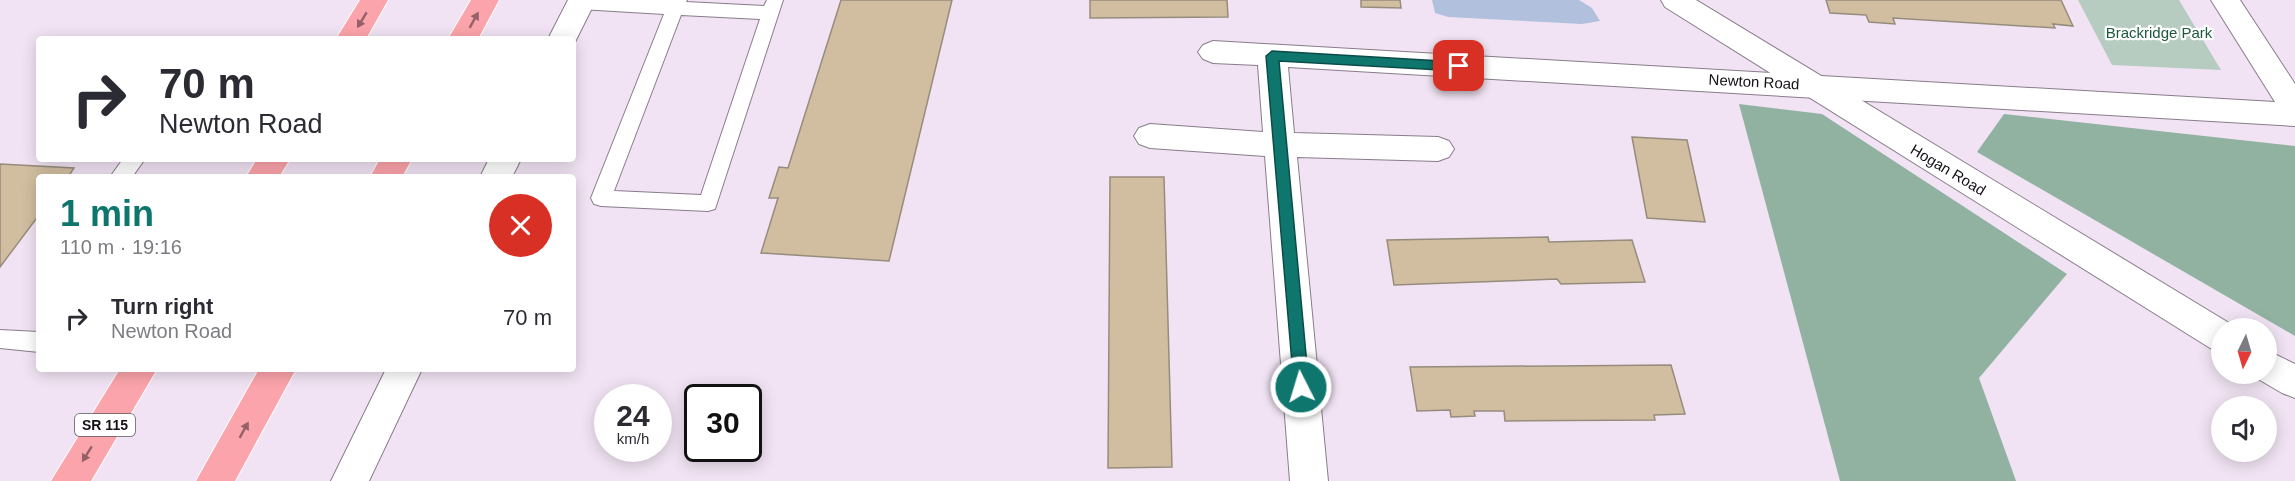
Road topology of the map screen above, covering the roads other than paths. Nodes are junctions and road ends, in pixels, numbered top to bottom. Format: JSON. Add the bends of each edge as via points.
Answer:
{"nodes":[{"id":1,"x":374,"y":0,"type":"edge"},
{"id":2,"x":485,"y":0,"type":"edge"},
{"id":3,"x":1675,"y":0,"type":"edge"},
{"id":4,"x":2225,"y":0,"type":"edge"},
{"id":5,"x":581,"y":2,"type":"edge"},
{"id":6,"x":676,"y":5,"type":"edge"},
{"id":7,"x":774,"y":7,"type":"edge"},
{"id":8,"x":353,"y":36,"type":"edge"},
{"id":9,"x":465,"y":36,"type":"edge"},
{"id":10,"x":564,"y":36,"type":"edge"},
{"id":11,"x":1213,"y":52,"type":"dead end"},
{"id":12,"x":1272,"y":56,"type":"junction"},
{"id":13,"x":1810,"y":85,"type":"junction"},
{"id":14,"x":2295,"y":109,"type":"edge"},
{"id":15,"x":2295,"y":115,"type":"edge"},
{"id":16,"x":1150,"y":136,"type":"dead end"},
{"id":17,"x":1280,"y":145,"type":"junction"},
{"id":18,"x":1438,"y":148,"type":"dead end"},
{"id":19,"x":132,"y":162,"type":"edge"},
{"id":20,"x":122,"y":174,"type":"edge"},
{"id":21,"x":2211,"y":330,"type":"edge"},
{"id":22,"x":0,"y":339,"type":"edge"},
{"id":23,"x":36,"y":342,"type":"edge"},
{"id":24,"x":2277,"y":371,"type":"edge"},
{"id":25,"x":138,"y":372,"type":"edge"},
{"id":26,"x":276,"y":372,"type":"edge"},
{"id":27,"x":403,"y":372,"type":"edge"},
{"id":28,"x":2295,"y":382,"type":"edge"},
{"id":29,"x":70,"y":481,"type":"edge"},
{"id":30,"x":215,"y":481,"type":"edge"},
{"id":31,"x":350,"y":481,"type":"edge"},
{"id":32,"x":1309,"y":481,"type":"edge"}],
"edges":[{"from":1,"to":8,"type":"highway","one_way":true},
{"from":9,"to":2,"type":"highway","one_way":true},
{"from":3,"to":13,"type":"street","name":"Hogan Road"},
{"from":4,"to":14,"type":"street"},
{"from":5,"to":6,"type":"lane"},
{"from":5,"to":10,"type":"street"},
{"from":6,"to":7,"type":"lane"},
{"from":6,"to":7,"type":"lane","via":[[602,198],[708,203]]},
{"from":11,"to":12,"type":"street","name":"Newton Road"},
{"from":12,"to":13,"type":"street","name":"Newton Road"},
{"from":12,"to":17,"type":"street"},
{"from":13,"to":15,"type":"street","name":"Newton Road"},
{"from":13,"to":21,"type":"street","name":"Hogan Road"},
{"from":16,"to":17,"type":"street"},
{"from":17,"to":18,"type":"street"},
{"from":17,"to":32,"type":"street"},
{"from":19,"to":20,"type":"lane"},
{"from":22,"to":23,"type":"lane"},
{"from":24,"to":28,"type":"street"},
{"from":25,"to":29,"type":"highway","number":"SR 115","one_way":true},
{"from":30,"to":26,"type":"highway","one_way":true},
{"from":27,"to":31,"type":"street"}]}
